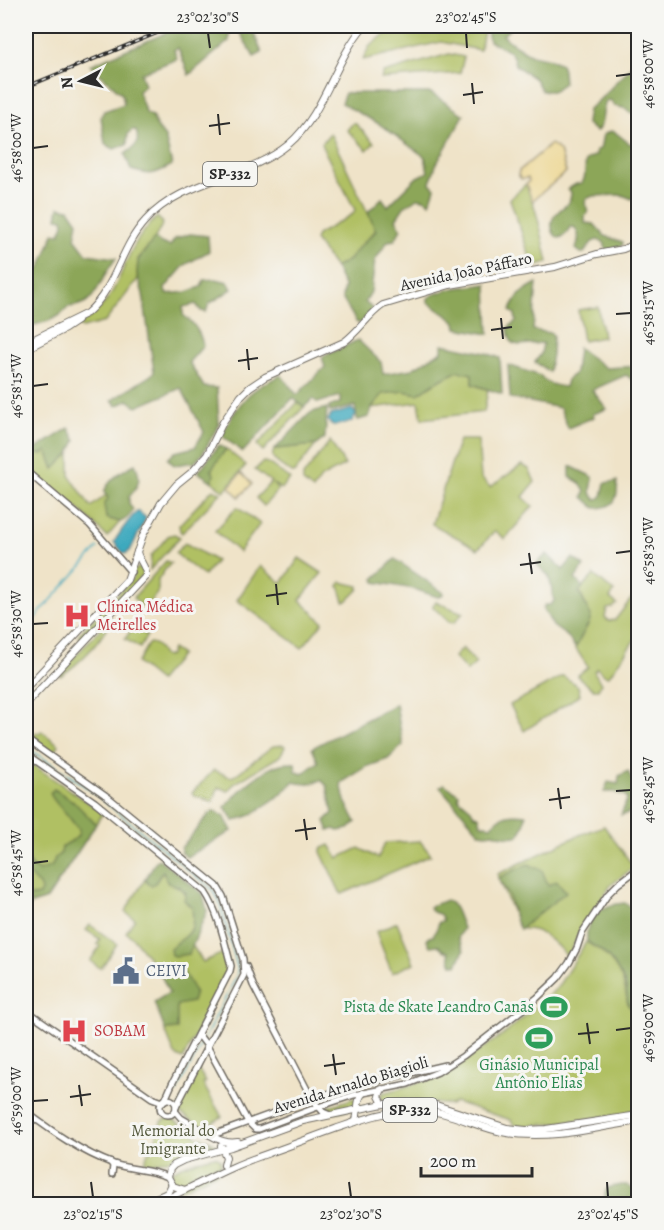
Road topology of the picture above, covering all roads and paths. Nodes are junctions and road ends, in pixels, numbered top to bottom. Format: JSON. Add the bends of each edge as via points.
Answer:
{"nodes":[{"id":1,"x":364,"y":26,"type":"edge"},
{"id":2,"x":639,"y":243,"type":"edge"},
{"id":3,"x":87,"y":313,"type":"junction"},
{"id":4,"x":26,"y":343,"type":"edge"},
{"id":5,"x":26,"y":349,"type":"edge"},
{"id":6,"x":26,"y":471,"type":"edge"},
{"id":7,"x":137,"y":552,"type":"junction"},
{"id":8,"x":131,"y":568,"type":"junction"},
{"id":9,"x":146,"y":571,"type":"junction"},
{"id":10,"x":75,"y":637,"type":"junction"},
{"id":11,"x":86,"y":640,"type":"junction"},
{"id":12,"x":45,"y":668,"type":"junction"},
{"id":13,"x":54,"y":674,"type":"junction"},
{"id":14,"x":26,"y":688,"type":"edge"},
{"id":15,"x":26,"y":704,"type":"edge"},
{"id":16,"x":26,"y":740,"type":"edge"},
{"id":17,"x":26,"y":754,"type":"edge"},
{"id":18,"x":639,"y":869,"type":"edge"},
{"id":19,"x":243,"y":959,"type":"junction"},
{"id":20,"x":228,"y":975,"type":"junction"},
{"id":21,"x":244,"y":975,"type":"junction"},
{"id":22,"x":253,"y":985,"type":"junction"},
{"id":23,"x":26,"y":1011,"type":"edge"},
{"id":24,"x":198,"y":1034,"type":"junction"},
{"id":25,"x":207,"y":1046,"type":"junction"},
{"id":26,"x":213,"y":1059,"type":"junction"},
{"id":27,"x":199,"y":1061,"type":"junction"},
{"id":28,"x":450,"y":1064,"type":"junction"},
{"id":29,"x":402,"y":1076,"type":"junction"},
{"id":30,"x":403,"y":1085,"type":"junction"},
{"id":31,"x":382,"y":1089,"type":"junction"},
{"id":32,"x":336,"y":1091,"type":"junction"},
{"id":33,"x":363,"y":1093,"type":"junction"},
{"id":34,"x":340,"y":1100,"type":"junction"},
{"id":35,"x":164,"y":1101,"type":"junction"},
{"id":36,"x":315,"y":1103,"type":"junction"},
{"id":37,"x":383,"y":1104,"type":"junction"},
{"id":38,"x":175,"y":1109,"type":"junction"},
{"id":39,"x":358,"y":1110,"type":"junction"},
{"id":40,"x":26,"y":1112,"type":"edge"},
{"id":41,"x":330,"y":1115,"type":"junction"},
{"id":42,"x":639,"y":1115,"type":"edge"},
{"id":43,"x":248,"y":1122,"type":"junction"},
{"id":44,"x":354,"y":1122,"type":"junction"},
{"id":45,"x":639,"y":1122,"type":"edge"},
{"id":46,"x":272,"y":1124,"type":"junction"},
{"id":47,"x":274,"y":1131,"type":"junction"},
{"id":48,"x":212,"y":1137,"type":"junction"},
{"id":49,"x":256,"y":1138,"type":"junction"},
{"id":50,"x":223,"y":1149,"type":"junction"},
{"id":51,"x":214,"y":1152,"type":"junction"},
{"id":52,"x":111,"y":1163,"type":"junction"},
{"id":53,"x":224,"y":1165,"type":"junction"},
{"id":54,"x":112,"y":1174,"type":"dead end"},
{"id":55,"x":218,"y":1174,"type":"junction"},
{"id":56,"x":168,"y":1177,"type":"junction"},
{"id":57,"x":172,"y":1184,"type":"junction"},
{"id":58,"x":188,"y":1189,"type":"junction"},
{"id":59,"x":142,"y":1204,"type":"edge"},
{"id":60,"x":154,"y":1204,"type":"edge"}],
"edges":[{"from":1,"to":3,"type":"main road","number":"SP-332","via":[[299,134],[271,156],[174,198],[158,209],[136,232],[108,288]]},
{"from":2,"to":7,"type":"main road","name":"Avenida João Páffaro","via":[[555,267],[450,285],[383,305],[345,342],[265,377],[241,396],[207,454],[160,503]]},
{"from":3,"to":4,"type":"main road","number":"SP-332"},
{"from":3,"to":5,"type":"main road","number":"SP-332"},
{"from":6,"to":8,"type":"main road","via":[[90,525]]},
{"from":7,"to":8,"type":"main road","name":"Avenida João Páffaro"},
{"from":7,"to":9,"type":"main road"},
{"from":8,"to":9,"type":"main road","via":[[141,566]]},
{"from":8,"to":10,"type":"main road","name":"Avenida João Páffaro","via":[[128,579]]},
{"from":9,"to":11,"type":"main road","via":[[146,576]]},
{"from":10,"to":11,"type":"main road"},
{"from":10,"to":12,"type":"main road","name":"Avenida João Páffaro"},
{"from":11,"to":13,"type":"main road"},
{"from":12,"to":13,"type":"main road"},
{"from":12,"to":14,"type":"main road","name":"Avenida João Páffaro"},
{"from":13,"to":15,"type":"main road"},
{"from":16,"to":19,"type":"main road","via":[[108,797],[217,886]]},
{"from":17,"to":20,"type":"main road","via":[[95,802],[206,892],[230,961]]},
{"from":18,"to":28,"type":"main road","via":[[608,894],[582,933],[569,963],[547,990]]},
{"from":19,"to":21,"type":"main road"},
{"from":19,"to":22,"type":"main road"},
{"from":20,"to":21,"type":"main road"},
{"from":20,"to":24,"type":"main road"},
{"from":21,"to":22,"type":"main road"},
{"from":21,"to":25,"type":"main road"},
{"from":22,"to":36,"type":"main road"},
{"from":23,"to":35,"type":"main road","via":[[152,1098]]},
{"from":24,"to":25,"type":"main road"},
{"from":24,"to":35,"type":"main road"},
{"from":25,"to":26,"type":"main road"},
{"from":25,"to":27,"type":"main road"},
{"from":26,"to":27,"type":"main road","via":[[204,1057]]},
{"from":26,"to":43,"type":"main road"},
{"from":27,"to":38,"type":"main road"},
{"from":28,"to":29,"type":"main road","name":"Avenida Arnaldo Biagioli"},
{"from":28,"to":30,"type":"main road","name":"Avenida Arnaldo Biagioli"},
{"from":29,"to":30,"type":"main road"},
{"from":29,"to":32,"type":"main road","name":"Avenida Arnaldo Biagioli"},
{"from":30,"to":31,"type":"main road","name":"Avenida Arnaldo Biagioli"},
{"from":31,"to":33,"type":"main road","name":"Avenida Arnaldo Biagioli"},
{"from":31,"to":37,"type":"main road","via":[[379,1096]]},
{"from":32,"to":34,"type":"main road"},
{"from":32,"to":36,"type":"main road","name":"Avenida Arnaldo Biagioli"},
{"from":33,"to":34,"type":"main road","name":"Avenida Arnaldo Biagioli"},
{"from":33,"to":39,"type":"main road"},
{"from":34,"to":36,"type":"main road","name":"Avenida Arnaldo Biagioli"},
{"from":35,"to":38,"type":"main road","via":[[172,1101]]},
{"from":35,"to":38,"type":"main road","via":[[164,1114],[170,1115]]},
{"from":36,"to":41,"type":"main road"},
{"from":36,"to":43,"type":"main road","name":"Avenida Arnaldo Biagioli","via":[[302,1102]]},
{"from":36,"to":46,"type":"main road","name":"Avenida Arnaldo Biagioli"},
{"from":37,"to":39,"type":"main road","number":"SP-332"},
{"from":37,"to":42,"type":"main road","number":"SP-332","via":[[436,1105],[507,1128],[526,1130]]},
{"from":38,"to":48,"type":"main road","via":[[181,1118]]},
{"from":39,"to":41,"type":"main road","number":"SP-332"},
{"from":39,"to":44,"type":"main road"},
{"from":40,"to":52,"type":"main road","via":[[78,1148]]},
{"from":41,"to":47,"type":"main road","number":"SP-332"},
{"from":43,"to":46,"type":"main road","name":"Avenida Arnaldo Biagioli","via":[[255,1129]]},
{"from":43,"to":48,"type":"main road","name":"Avenida Arnaldo Biagioli"},
{"from":44,"to":45,"type":"main road","number":"SP-332","via":[[397,1111],[426,1110],[494,1131],[526,1135]]},
{"from":44,"to":55,"type":"main road","number":"SP-332"},
{"from":46,"to":47,"type":"main road"},
{"from":47,"to":49,"type":"main road","number":"SP-332"},
{"from":48,"to":49,"type":"main road","via":[[230,1143]]},
{"from":48,"to":50,"type":"main road"},
{"from":49,"to":50,"type":"main road","number":"SP-332"},
{"from":50,"to":51,"type":"main road","number":"SP-332"},
{"from":50,"to":53,"type":"main road"},
{"from":51,"to":53,"type":"main road","via":[[222,1156]]},
{"from":51,"to":56,"type":"main road","number":"SP-332","via":[[174,1165]]},
{"from":52,"to":54,"type":"main road"},
{"from":52,"to":56,"type":"main road"},
{"from":53,"to":55,"type":"main road"},
{"from":55,"to":58,"type":"main road","number":"SP-332"},
{"from":56,"to":57,"type":"main road"},
{"from":57,"to":58,"type":"main road"},
{"from":57,"to":59,"type":"main road","via":[[168,1192]]},
{"from":58,"to":60,"type":"main road","number":"SP-332"}]}
